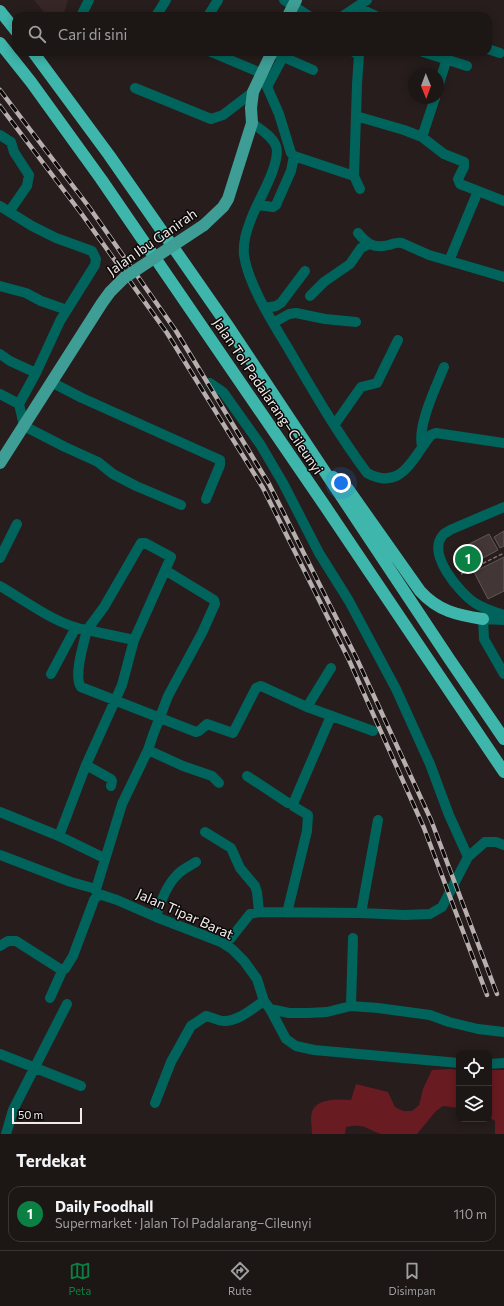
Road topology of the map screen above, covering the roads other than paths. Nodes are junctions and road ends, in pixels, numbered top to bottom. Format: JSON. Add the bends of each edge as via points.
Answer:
{"nodes":[{"id":1,"x":89,"y":0,"type":"edge"},
{"id":2,"x":166,"y":0,"type":"edge"},
{"id":3,"x":218,"y":0,"type":"edge"},
{"id":4,"x":367,"y":0,"type":"edge"},
{"id":5,"x":290,"y":5,"type":"edge"},
{"id":6,"x":357,"y":7,"type":"junction"},
{"id":7,"x":0,"y":11,"type":"edge"},
{"id":8,"x":83,"y":12,"type":"edge"},
{"id":9,"x":158,"y":12,"type":"edge"},
{"id":10,"x":210,"y":12,"type":"edge"},
{"id":11,"x":302,"y":12,"type":"edge"},
{"id":12,"x":350,"y":12,"type":"edge"},
{"id":13,"x":368,"y":12,"type":"edge"},
{"id":14,"x":12,"y":26,"type":"edge"},
{"id":15,"x":0,"y":43,"type":"edge"},
{"id":16,"x":492,"y":50,"type":"edge"},
{"id":17,"x":500,"y":53,"type":"dead end"},
{"id":18,"x":36,"y":56,"type":"edge"},
{"id":19,"x":221,"y":56,"type":"edge"},
{"id":20,"x":274,"y":56,"type":"edge"},
{"id":21,"x":276,"y":56,"type":"edge"},
{"id":22,"x":281,"y":56,"type":"edge"},
{"id":23,"x":360,"y":56,"type":"edge"},
{"id":24,"x":448,"y":56,"type":"edge"},
{"id":25,"x":466,"y":66,"type":"dead end"},
{"id":26,"x":444,"y":68,"type":"edge"},
{"id":27,"x":314,"y":70,"type":"dead end"},
{"id":28,"x":261,"y":73,"type":"junction"},
{"id":29,"x":268,"y":87,"type":"junction"},
{"id":30,"x":135,"y":88,"type":"dead end"},
{"id":31,"x":253,"y":92,"type":"junction"},
{"id":32,"x":433,"y":104,"type":"edge"},
{"id":33,"x":356,"y":116,"type":"junction"},
{"id":34,"x":252,"y":123,"type":"junction"},
{"id":35,"x":0,"y":135,"type":"edge"},
{"id":36,"x":422,"y":137,"type":"junction"},
{"id":37,"x":294,"y":156,"type":"junction"},
{"id":38,"x":354,"y":176,"type":"junction"},
{"id":39,"x":360,"y":189,"type":"dead end"},
{"id":40,"x":478,"y":191,"type":"junction"},
{"id":41,"x":504,"y":201,"type":"edge"},
{"id":42,"x":258,"y":205,"type":"junction"},
{"id":43,"x":4,"y":209,"type":"edge"},
{"id":44,"x":358,"y":233,"type":"dead end"},
{"id":45,"x":369,"y":244,"type":"junction"},
{"id":46,"x":449,"y":261,"type":"junction"},
{"id":47,"x":305,"y":270,"type":"dead end"},
{"id":48,"x":504,"y":277,"type":"edge"},
{"id":49,"x":0,"y":286,"type":"edge"},
{"id":50,"x":310,"y":296,"type":"dead end"},
{"id":51,"x":265,"y":308,"type":"junction"},
{"id":52,"x":66,"y":310,"type":"junction"},
{"id":53,"x":356,"y":322,"type":"dead end"},
{"id":54,"x":273,"y":323,"type":"junction"},
{"id":55,"x":398,"y":340,"type":"dead end"},
{"id":56,"x":0,"y":354,"type":"edge"},
{"id":57,"x":444,"y":367,"type":"dead end"},
{"id":58,"x":36,"y":374,"type":"junction"},
{"id":59,"x":51,"y":382,"type":"junction"},
{"id":60,"x":210,"y":383,"type":"dead end"},
{"id":61,"x":0,"y":394,"type":"edge"},
{"id":62,"x":19,"y":404,"type":"junction"},
{"id":63,"x":335,"y":424,"type":"junction"},
{"id":64,"x":24,"y":426,"type":"junction"},
{"id":65,"x":504,"y":444,"type":"edge"},
{"id":66,"x":422,"y":446,"type":"junction"},
{"id":67,"x":0,"y":463,"type":"edge"},
{"id":68,"x":323,"y":469,"type":"junction"},
{"id":69,"x":206,"y":499,"type":"dead end"},
{"id":70,"x":181,"y":506,"type":"dead end"},
{"id":71,"x":504,"y":507,"type":"edge"},
{"id":72,"x":17,"y":524,"type":"dead end"},
{"id":73,"x":0,"y":558,"type":"edge"},
{"id":74,"x":165,"y":570,"type":"junction"},
{"id":75,"x":0,"y":586,"type":"edge"},
{"id":76,"x":504,"y":615,"type":"edge"},
{"id":77,"x":482,"y":619,"type":"junction"},
{"id":78,"x":504,"y":620,"type":"edge"},
{"id":79,"x":76,"y":628,"type":"junction"},
{"id":80,"x":87,"y":630,"type":"junction"},
{"id":81,"x":134,"y":640,"type":"junction"},
{"id":82,"x":331,"y":668,"type":"dead end"},
{"id":83,"x":504,"y":673,"type":"edge"},
{"id":84,"x":51,"y":674,"type":"dead end"},
{"id":85,"x":114,"y":700,"type":"junction"},
{"id":86,"x":307,"y":707,"type":"junction"},
{"id":87,"x":331,"y":716,"type":"junction"},
{"id":88,"x":160,"y":717,"type":"junction"},
{"id":89,"x":373,"y":731,"type":"dead end"},
{"id":90,"x":504,"y":739,"type":"edge"},
{"id":91,"x":148,"y":750,"type":"junction"},
{"id":92,"x":86,"y":765,"type":"junction"},
{"id":93,"x":504,"y":772,"type":"edge"},
{"id":94,"x":247,"y":776,"type":"dead end"},
{"id":95,"x":219,"y":783,"type":"dead end"},
{"id":96,"x":110,"y":786,"type":"dead end"},
{"id":97,"x":293,"y":804,"type":"junction"},
{"id":98,"x":0,"y":812,"type":"edge"},
{"id":99,"x":378,"y":820,"type":"dead end"},
{"id":100,"x":205,"y":832,"type":"dead end"},
{"id":101,"x":59,"y":836,"type":"junction"},
{"id":102,"x":504,"y":845,"type":"edge"},
{"id":103,"x":0,"y":855,"type":"edge"},
{"id":104,"x":468,"y":857,"type":"junction"},
{"id":105,"x":104,"y":858,"type":"junction"},
{"id":106,"x":196,"y":862,"type":"dead end"},
{"id":107,"x":97,"y":893,"type":"junction"},
{"id":108,"x":259,"y":912,"type":"junction"},
{"id":109,"x":287,"y":913,"type":"junction"},
{"id":110,"x":361,"y":913,"type":"junction"},
{"id":111,"x":156,"y":917,"type":"junction"},
{"id":112,"x":353,"y":938,"type":"dead end"},
{"id":113,"x":221,"y":942,"type":"junction"},
{"id":114,"x":0,"y":946,"type":"edge"},
{"id":115,"x":63,"y":969,"type":"junction"},
{"id":116,"x":50,"y":998,"type":"dead end"},
{"id":117,"x":67,"y":1004,"type":"dead end"},
{"id":118,"x":267,"y":1005,"type":"junction"},
{"id":119,"x":351,"y":1006,"type":"junction"},
{"id":120,"x":504,"y":1032,"type":"edge"},
{"id":121,"x":0,"y":1054,"type":"edge"},
{"id":122,"x":456,"y":1063,"type":"edge"},
{"id":123,"x":504,"y":1063,"type":"edge"},
{"id":124,"x":492,"y":1064,"type":"edge"},
{"id":125,"x":36,"y":1067,"type":"junction"},
{"id":126,"x":82,"y":1086,"type":"dead end"},
{"id":127,"x":155,"y":1103,"type":"dead end"},
{"id":128,"x":6,"y":1134,"type":"edge"}],
"edges":[{"from":1,"to":8,"type":"street"},
{"from":2,"to":9,"type":"street"},
{"from":3,"to":10,"type":"street"},
{"from":4,"to":6,"type":"street"},
{"from":5,"to":11,"type":"street"},
{"from":6,"to":12,"type":"street"},
{"from":6,"to":13,"type":"street"},
{"from":7,"to":14,"type":"highway"},
{"from":15,"to":93,"type":"highway","name":"Jalan Tol Padalarang–Cileunyi","via":[[100,179]]},
{"from":16,"to":17,"type":"street"},
{"from":18,"to":68,"type":"highway","name":"Jalan Tol Padalarang–Cileunyi","via":[[160,228]]},
{"from":19,"to":28,"type":"street"},
{"from":20,"to":28,"type":"main road","name":"Jalan Ibu Ganirah"},
{"from":21,"to":29,"type":"street"},
{"from":22,"to":27,"type":"street"},
{"from":23,"to":33,"type":"street"},
{"from":24,"to":25,"type":"street"},
{"from":24,"to":26,"type":"street"},
{"from":28,"to":29,"type":"street"},
{"from":28,"to":31,"type":"main road","name":"Jalan Ibu Ganirah"},
{"from":29,"to":37,"type":"street"},
{"from":30,"to":31,"type":"street","via":[[211,119],[223,115]]},
{"from":31,"to":34,"type":"main road","name":"Jalan Ibu Ganirah"},
{"from":32,"to":36,"type":"street"},
{"from":33,"to":36,"type":"street"},
{"from":33,"to":38,"type":"street"},
{"from":34,"to":42,"type":"street","via":[[268,135],[276,146],[277,153]]},
{"from":34,"to":59,"type":"main road","name":"Jalan Ibu Ganirah","bridge":true,"via":[[228,199],[223,207],[204,225],[124,278],[110,292]]},
{"from":35,"to":43,"type":"street","via":[[11,142],[14,152],[29,175],[28,186]]},
{"from":36,"to":40,"type":"street","via":[[444,154],[464,162],[458,183]]},
{"from":37,"to":38,"type":"street"},
{"from":37,"to":42,"type":"street","via":[[291,171],[276,205]]},
{"from":38,"to":39,"type":"street"},
{"from":40,"to":41,"type":"street"},
{"from":40,"to":46,"type":"street"},
{"from":42,"to":51,"type":"street","via":[[250,222],[244,254],[247,270]]},
{"from":43,"to":52,"type":"street","via":[[32,226],[92,251],[95,255],[95,265]]},
{"from":44,"to":45,"type":"street"},
{"from":45,"to":46,"type":"street","via":[[383,246],[398,242]]},
{"from":45,"to":50,"type":"street","via":[[361,248],[350,264],[324,282]]},
{"from":46,"to":48,"type":"street"},
{"from":47,"to":51,"type":"street","via":[[281,303]]},
{"from":49,"to":52,"type":"street","via":[[26,292],[41,301]]},
{"from":51,"to":54,"type":"street"},
{"from":52,"to":58,"type":"street"},
{"from":53,"to":54,"type":"street","via":[[296,313]]},
{"from":54,"to":63,"type":"street"},
{"from":55,"to":63,"type":"street","via":[[377,383],[360,387]]},
{"from":56,"to":58,"type":"street"},
{"from":57,"to":66,"type":"street","via":[[422,428]]},
{"from":58,"to":62,"type":"street"},
{"from":59,"to":64,"type":"main road","name":"Jalan Ibu Ganirah"},
{"from":59,"to":69,"type":"street","via":[[220,460]]},
{"from":60,"to":104,"type":"street","via":[[223,392],[260,444],[318,553],[349,601],[396,689]]},
{"from":61,"to":62,"type":"street"},
{"from":62,"to":64,"type":"street"},
{"from":63,"to":66,"type":"street","via":[[367,473],[375,478],[386,479],[401,475]]},
{"from":64,"to":67,"type":"main road","name":"Jalan Ibu Ganirah"},
{"from":64,"to":70,"type":"street","via":[[98,462],[113,474],[136,486]]},
{"from":65,"to":66,"type":"street","via":[[436,433],[430,435]]},
{"from":68,"to":77,"type":"highway","via":[[348,489],[427,599],[446,611]]},
{"from":68,"to":90,"type":"highway","name":"Jalan Tol Padalarang–Cileunyi"},
{"from":71,"to":76,"type":"street","via":[[450,530],[442,536],[438,546],[439,556],[451,579],[464,595],[476,604]]},
{"from":72,"to":73,"type":"street"},
{"from":74,"to":80,"type":"street","via":[[171,556],[141,543],[104,607]]},
{"from":74,"to":81,"type":"street"},
{"from":74,"to":88,"type":"street","via":[[214,600],[215,604]]},
{"from":75,"to":79,"type":"street","via":[[61,622]]},
{"from":77,"to":78,"type":"street"},
{"from":77,"to":83,"type":"street","via":[[484,639]]},
{"from":79,"to":80,"type":"street"},
{"from":79,"to":84,"type":"street"},
{"from":80,"to":81,"type":"street"},
{"from":80,"to":85,"type":"street","via":[[78,673],[79,684]]},
{"from":81,"to":85,"type":"street","via":[[126,673]]},
{"from":82,"to":86,"type":"street"},
{"from":85,"to":88,"type":"street"},
{"from":85,"to":92,"type":"street"},
{"from":86,"to":87,"type":"street"},
{"from":86,"to":88,"type":"street","via":[[258,686],[233,733],[207,724],[196,732]]},
{"from":87,"to":89,"type":"street"},
{"from":87,"to":97,"type":"street"},
{"from":88,"to":91,"type":"street"},
{"from":91,"to":95,"type":"street","via":[[212,776]]},
{"from":91,"to":105,"type":"street","via":[[122,804]]},
{"from":92,"to":96,"type":"street","via":[[111,779]]},
{"from":92,"to":101,"type":"street"},
{"from":94,"to":97,"type":"street"},
{"from":97,"to":109,"type":"street","via":[[308,815],[308,818]]},
{"from":98,"to":101,"type":"street"},
{"from":99,"to":110,"type":"street"},
{"from":100,"to":108,"type":"street","via":[[231,848],[240,868],[255,886]]},
{"from":101,"to":105,"type":"street"},
{"from":102,"to":104,"type":"street","via":[[486,842]]},
{"from":103,"to":107,"type":"street","name":"Jalan Tipar Barat"},
{"from":104,"to":110,"type":"street","via":[[442,907],[436,912],[424,915]]},
{"from":105,"to":107,"type":"street"},
{"from":106,"to":111,"type":"street","via":[[174,878],[160,902]]},
{"from":107,"to":111,"type":"street","name":"Jalan Tipar Barat"},
{"from":107,"to":115,"type":"street","via":[[74,956]]},
{"from":108,"to":109,"type":"street"},
{"from":108,"to":113,"type":"street","via":[[250,914],[231,938]]},
{"from":109,"to":110,"type":"street"},
{"from":111,"to":113,"type":"street","name":"Jalan Tipar Barat"},
{"from":112,"to":119,"type":"street"},
{"from":113,"to":118,"type":"street","name":"Jalan Tipar Barat","via":[[232,949],[251,970]]},
{"from":114,"to":115,"type":"street","via":[[8,941],[16,941]]},
{"from":115,"to":116,"type":"street"},
{"from":117,"to":125,"type":"street"},
{"from":118,"to":119,"type":"street","via":[[289,1013],[326,1012]]},
{"from":118,"to":122,"type":"street","name":"Jalan Tipar Barat","via":[[286,1039],[296,1046],[314,1050]]},
{"from":118,"to":127,"type":"street","via":[[224,1021],[206,1016],[191,1026],[171,1062]]},
{"from":119,"to":120,"type":"street","via":[[430,1015],[478,1029]]},
{"from":121,"to":125,"type":"street"},
{"from":123,"to":124,"type":"street"},
{"from":125,"to":126,"type":"street"},
{"from":125,"to":128,"type":"street","via":[[13,1110]]}]}
